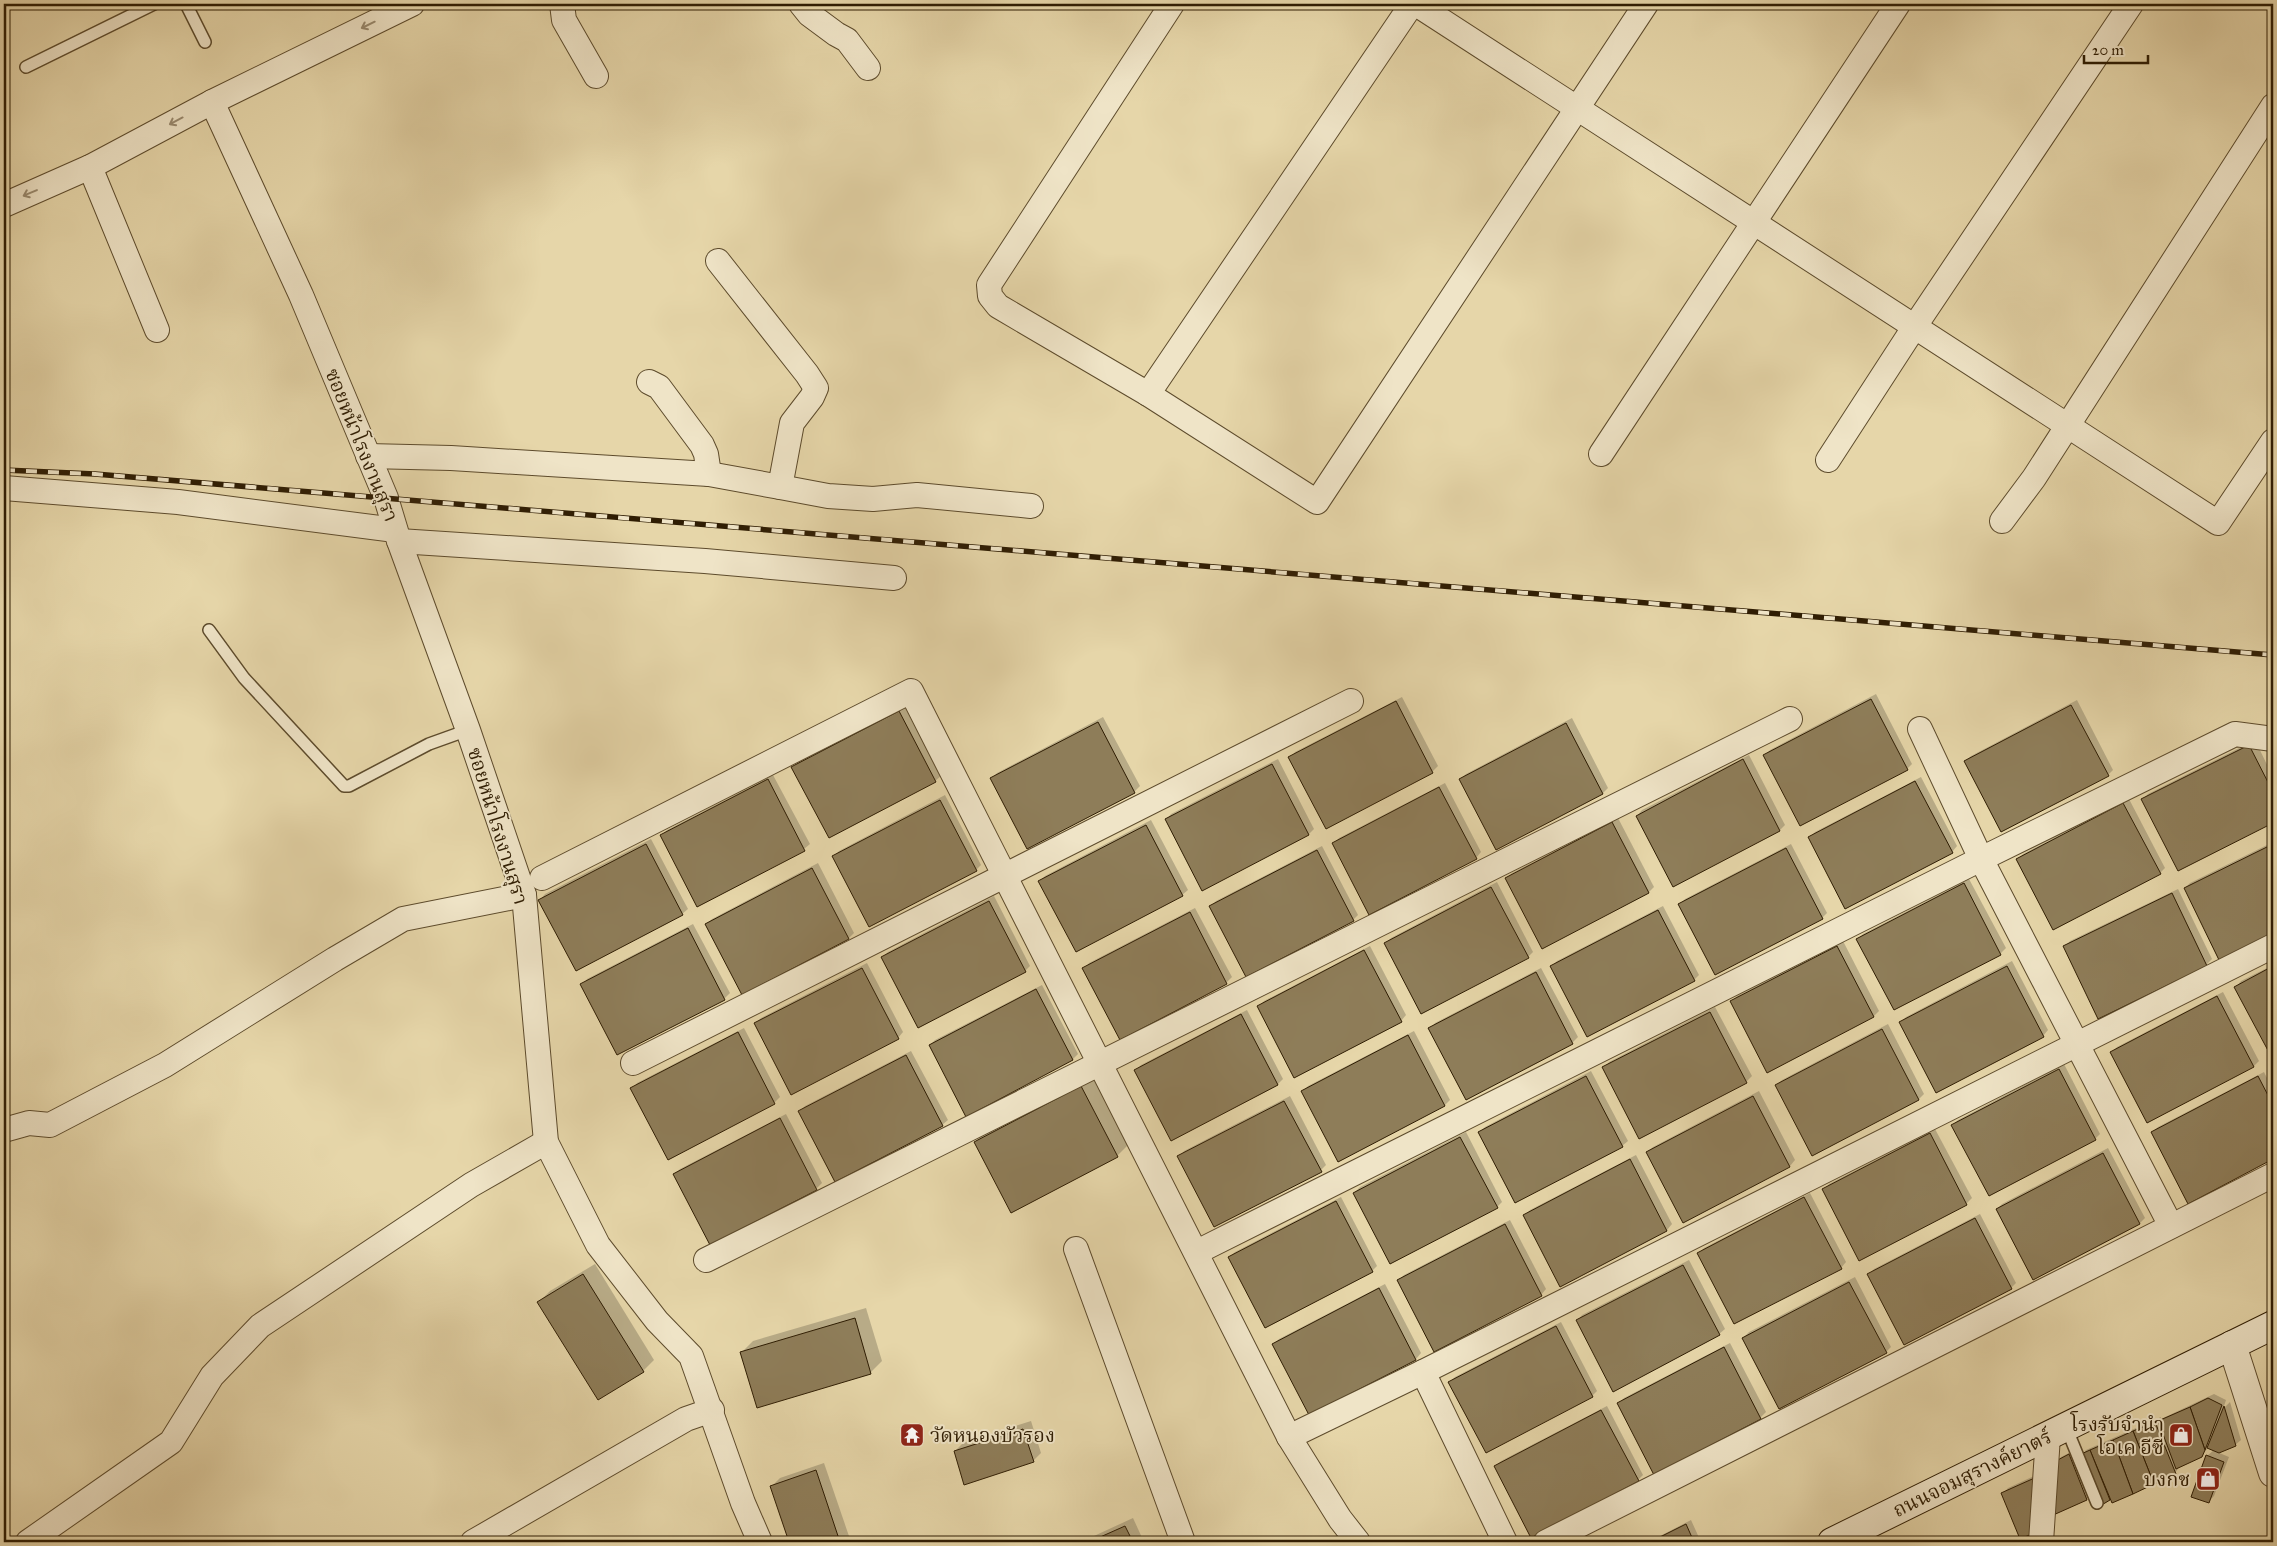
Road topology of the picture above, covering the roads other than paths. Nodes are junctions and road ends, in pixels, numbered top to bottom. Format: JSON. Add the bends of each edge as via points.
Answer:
{"nodes":[{"id":1,"x":154,"y":4,"type":"edge"},
{"id":2,"x":186,"y":4,"type":"edge"},
{"id":3,"x":412,"y":4,"type":"edge"},
{"id":4,"x":562,"y":4,"type":"edge"},
{"id":5,"x":801,"y":4,"type":"edge"},
{"id":6,"x":1172,"y":4,"type":"edge"},
{"id":7,"x":1414,"y":4,"type":"edge"},
{"id":8,"x":1646,"y":4,"type":"edge"},
{"id":9,"x":1898,"y":4,"type":"edge"},
{"id":10,"x":2131,"y":4,"type":"edge"},
{"id":11,"x":205,"y":42,"type":"dead end"},
{"id":12,"x":26,"y":67,"type":"dead end"},
{"id":13,"x":868,"y":68,"type":"dead end"},
{"id":14,"x":596,"y":76,"type":"dead end"},
{"id":15,"x":212,"y":102,"type":"junction"},
{"id":16,"x":2273,"y":106,"type":"edge"},
{"id":17,"x":1578,"y":107,"type":"junction"},
{"id":18,"x":90,"y":167,"type":"junction"},
{"id":19,"x":4,"y":204,"type":"edge"},
{"id":20,"x":1754,"y":221,"type":"junction"},
{"id":21,"x":718,"y":261,"type":"dead end"},
{"id":22,"x":1915,"y":326,"type":"junction"},
{"id":23,"x":157,"y":330,"type":"dead end"},
{"id":24,"x":649,"y":382,"type":"dead end"},
{"id":25,"x":1148,"y":394,"type":"junction"},
{"id":26,"x":2067,"y":425,"type":"junction"},
{"id":27,"x":2273,"y":441,"type":"edge"},
{"id":28,"x":1601,"y":454,"type":"dead end"},
{"id":29,"x":368,"y":456,"type":"junction"},
{"id":30,"x":1828,"y":460,"type":"dead end"},
{"id":31,"x":709,"y":474,"type":"junction"},
{"id":32,"x":780,"y":487,"type":"junction"},
{"id":33,"x":4,"y":488,"type":"edge"},
{"id":34,"x":1031,"y":506,"type":"dead end"},
{"id":35,"x":2002,"y":521,"type":"dead end"},
{"id":36,"x":397,"y":535,"type":"junction"},
{"id":37,"x":894,"y":578,"type":"dead end"},
{"id":38,"x":209,"y":630,"type":"dead end"},
{"id":39,"x":1351,"y":701,"type":"dead end"},
{"id":40,"x":1790,"y":719,"type":"dead end"},
{"id":41,"x":1920,"y":729,"type":"dead end"},
{"id":42,"x":468,"y":730,"type":"junction"},
{"id":43,"x":2273,"y":740,"type":"edge"},
{"id":44,"x":1981,"y":859,"type":"junction"},
{"id":45,"x":1004,"y":877,"type":"junction"},
{"id":46,"x":542,"y":878,"type":"dead end"},
{"id":47,"x":524,"y":895,"type":"junction"},
{"id":48,"x":2273,"y":946,"type":"edge"},
{"id":49,"x":2078,"y":1043,"type":"junction"},
{"id":50,"x":633,"y":1063,"type":"dead end"},
{"id":51,"x":1100,"y":1065,"type":"junction"},
{"id":52,"x":4,"y":1130,"type":"edge"},
{"id":53,"x":546,"y":1142,"type":"junction"},
{"id":54,"x":2273,"y":1175,"type":"edge"},
{"id":55,"x":2171,"y":1226,"type":"junction"},
{"id":56,"x":1076,"y":1248,"type":"dead end"},
{"id":57,"x":1197,"y":1252,"type":"junction"},
{"id":58,"x":706,"y":1260,"type":"dead end"},
{"id":59,"x":2273,"y":1325,"type":"edge"},
{"id":60,"x":2232,"y":1345,"type":"junction"},
{"id":61,"x":1423,"y":1372,"type":"junction"},
{"id":62,"x":712,"y":1410,"type":"junction"},
{"id":63,"x":2057,"y":1431,"type":"junction"},
{"id":64,"x":1289,"y":1437,"type":"junction"},
{"id":65,"x":2273,"y":1473,"type":"edge"},
{"id":66,"x":2096,"y":1503,"type":"dead end"},
{"id":67,"x":28,"y":1542,"type":"edge"},
{"id":68,"x":473,"y":1542,"type":"edge"},
{"id":69,"x":760,"y":1542,"type":"edge"},
{"id":70,"x":1183,"y":1542,"type":"edge"},
{"id":71,"x":1358,"y":1542,"type":"edge"},
{"id":72,"x":1505,"y":1542,"type":"edge"},
{"id":73,"x":1546,"y":1542,"type":"edge"},
{"id":74,"x":1832,"y":1542,"type":"edge"},
{"id":75,"x":2041,"y":1542,"type":"edge"}],
"edges":[{"from":1,"to":12,"type":"lane"},
{"from":2,"to":11,"type":"lane"},
{"from":3,"to":15,"type":"street","one_way":true},
{"from":4,"to":14,"type":"street","via":[[564,20]]},
{"from":5,"to":13,"type":"street","via":[[809,14],[848,40]]},
{"from":6,"to":25,"type":"street","via":[[989,285],[990,296],[998,306]]},
{"from":7,"to":17,"type":"street"},
{"from":7,"to":25,"type":"street"},
{"from":8,"to":17,"type":"street"},
{"from":9,"to":20,"type":"street"},
{"from":10,"to":22,"type":"street"},
{"from":15,"to":18,"type":"street","one_way":true},
{"from":15,"to":29,"type":"street","name":"ซอยหน้าโรงงานสุรา","via":[[300,295]]},
{"from":16,"to":26,"type":"street"},
{"from":17,"to":20,"type":"street"},
{"from":17,"to":25,"type":"street","via":[[1317,502]]},
{"from":18,"to":19,"type":"street","one_way":true},
{"from":18,"to":23,"type":"street"},
{"from":20,"to":22,"type":"street"},
{"from":20,"to":28,"type":"street"},
{"from":21,"to":32,"type":"street","via":[[816,388],[792,423]]},
{"from":22,"to":26,"type":"street"},
{"from":22,"to":30,"type":"street"},
{"from":24,"to":31,"type":"street","via":[[659,387],[702,445]]},
{"from":26,"to":27,"type":"street","via":[[2218,523]]},
{"from":26,"to":35,"type":"street"},
{"from":29,"to":31,"type":"street"},
{"from":29,"to":36,"type":"street","name":"ซอยหน้าโรงงานสุรา"},
{"from":31,"to":32,"type":"street"},
{"from":32,"to":34,"type":"street","via":[[864,499],[917,495]]},
{"from":33,"to":36,"type":"street","via":[[178,502]]},
{"from":36,"to":37,"type":"street"},
{"from":36,"to":42,"type":"street","name":"ซอยหน้าโรงงานสุรา"},
{"from":38,"to":42,"type":"lane","via":[[244,678],[344,786],[429,744]]},
{"from":39,"to":45,"type":"street"},
{"from":40,"to":51,"type":"street"},
{"from":41,"to":44,"type":"street"},
{"from":42,"to":47,"type":"street","name":"ซอยหน้าโรงงานสุรา"},
{"from":43,"to":44,"type":"street","via":[[2235,734]]},
{"from":44,"to":49,"type":"street"},
{"from":44,"to":57,"type":"street"},
{"from":45,"to":46,"type":"street","via":[[911,691]]},
{"from":45,"to":50,"type":"street"},
{"from":45,"to":51,"type":"street"},
{"from":47,"to":52,"type":"street","via":[[403,919],[165,1065],[50,1125],[28,1123]]},
{"from":47,"to":53,"type":"street","name":"ซอยหน้าโรงงานสุรา"},
{"from":48,"to":49,"type":"street"},
{"from":49,"to":55,"type":"street"},
{"from":49,"to":61,"type":"street"},
{"from":51,"to":57,"type":"street"},
{"from":51,"to":58,"type":"street"},
{"from":53,"to":62,"type":"street","name":"ซอยหน้าโรงงานสุรา","via":[[598,1245],[657,1321],[691,1356]]},
{"from":53,"to":67,"type":"street","via":[[471,1185],[260,1326],[212,1376],[171,1442]]},
{"from":54,"to":55,"type":"street"},
{"from":55,"to":73,"type":"street"},
{"from":56,"to":70,"type":"street"},
{"from":57,"to":64,"type":"street"},
{"from":59,"to":60,"type":"main road","name":"ถนนจอมสุรางค์ยาตร์"},
{"from":60,"to":63,"type":"main road","name":"ถนนจอมสุรางค์ยาตร์"},
{"from":60,"to":65,"type":"main road"},
{"from":61,"to":64,"type":"street"},
{"from":61,"to":72,"type":"street"},
{"from":62,"to":68,"type":"street","via":[[686,1419]]},
{"from":62,"to":69,"type":"street","name":"ซอยหน้าโรงงานสุรา","via":[[743,1503]]},
{"from":63,"to":66,"type":"lane"},
{"from":63,"to":74,"type":"main road","name":"ถนนจอมสุรางค์ยาตร์"},
{"from":63,"to":75,"type":"street"},
{"from":64,"to":71,"type":"street"}]}
